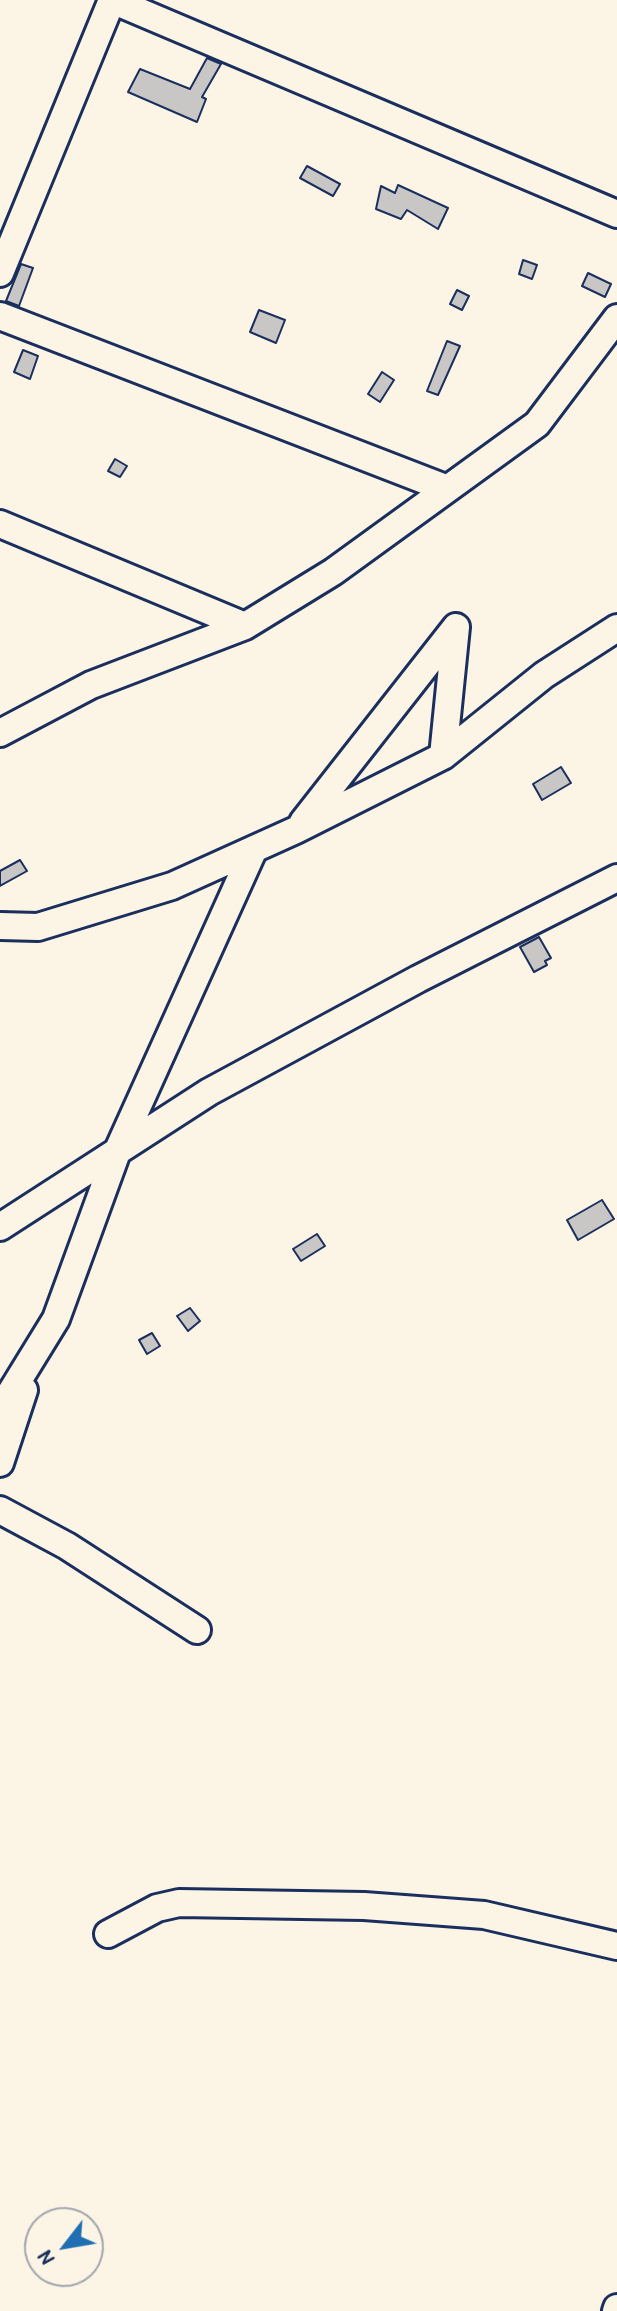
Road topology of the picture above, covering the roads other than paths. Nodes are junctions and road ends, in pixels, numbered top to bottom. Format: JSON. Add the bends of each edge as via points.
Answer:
{"nodes":[{"id":1,"x":123,"y":2,"type":"edge"},
{"id":2,"x":617,"y":214,"type":"edge"},
{"id":3,"x":0,"y":273,"type":"edge"},
{"id":4,"x":0,"y":316,"type":"edge"},
{"id":5,"x":617,"y":318,"type":"edge"},
{"id":6,"x":445,"y":488,"type":"junction"},
{"id":7,"x":0,"y":524,"type":"edge"},
{"id":8,"x":245,"y":626,"type":"junction"},
{"id":9,"x":617,"y":628,"type":"edge"},
{"id":10,"x":0,"y":733,"type":"edge"},
{"id":11,"x":443,"y":756,"type":"junction"},
{"id":12,"x":296,"y":830,"type":"junction"},
{"id":13,"x":254,"y":849,"type":"junction"},
{"id":14,"x":617,"y":878,"type":"edge"},
{"id":15,"x":0,"y":926,"type":"edge"},
{"id":16,"x":117,"y":1152,"type":"junction"},
{"id":17,"x":0,"y":1227,"type":"edge"},
{"id":18,"x":38,"y":1349,"type":"junction"},
{"id":19,"x":0,"y":1410,"type":"edge"},
{"id":20,"x":0,"y":1463,"type":"edge"},
{"id":21,"x":0,"y":1510,"type":"edge"},
{"id":22,"x":197,"y":1630,"type":"dead end"},
{"id":23,"x":108,"y":1934,"type":"dead end"},
{"id":24,"x":617,"y":1946,"type":"edge"}],
"edges":[{"from":1,"to":2,"type":"street"},
{"from":1,"to":3,"type":"street"},
{"from":4,"to":6,"type":"street"},
{"from":5,"to":6,"type":"street","via":[[537,424]]},
{"from":6,"to":8,"type":"street","via":[[333,572]]},
{"from":7,"to":8,"type":"street"},
{"from":8,"to":10,"type":"street","via":[[91,685]]},
{"from":9,"to":11,"type":"street","via":[[544,675]]},
{"from":11,"to":12,"type":"street"},
{"from":11,"to":12,"type":"street","via":[[456,627]]},
{"from":12,"to":13,"type":"street"},
{"from":13,"to":15,"type":"street","via":[[172,886],[38,927]]},
{"from":13,"to":16,"type":"street"},
{"from":14,"to":16,"type":"street","via":[[223,1085]]},
{"from":16,"to":17,"type":"street"},
{"from":16,"to":18,"type":"street","via":[[56,1319]]},
{"from":18,"to":19,"type":"street"},
{"from":18,"to":20,"type":"street"},
{"from":21,"to":22,"type":"street","via":[[67,1546]]},
{"from":23,"to":24,"type":"street","via":[[157,1908],[179,1903],[364,1906],[484,1915]]}]}
